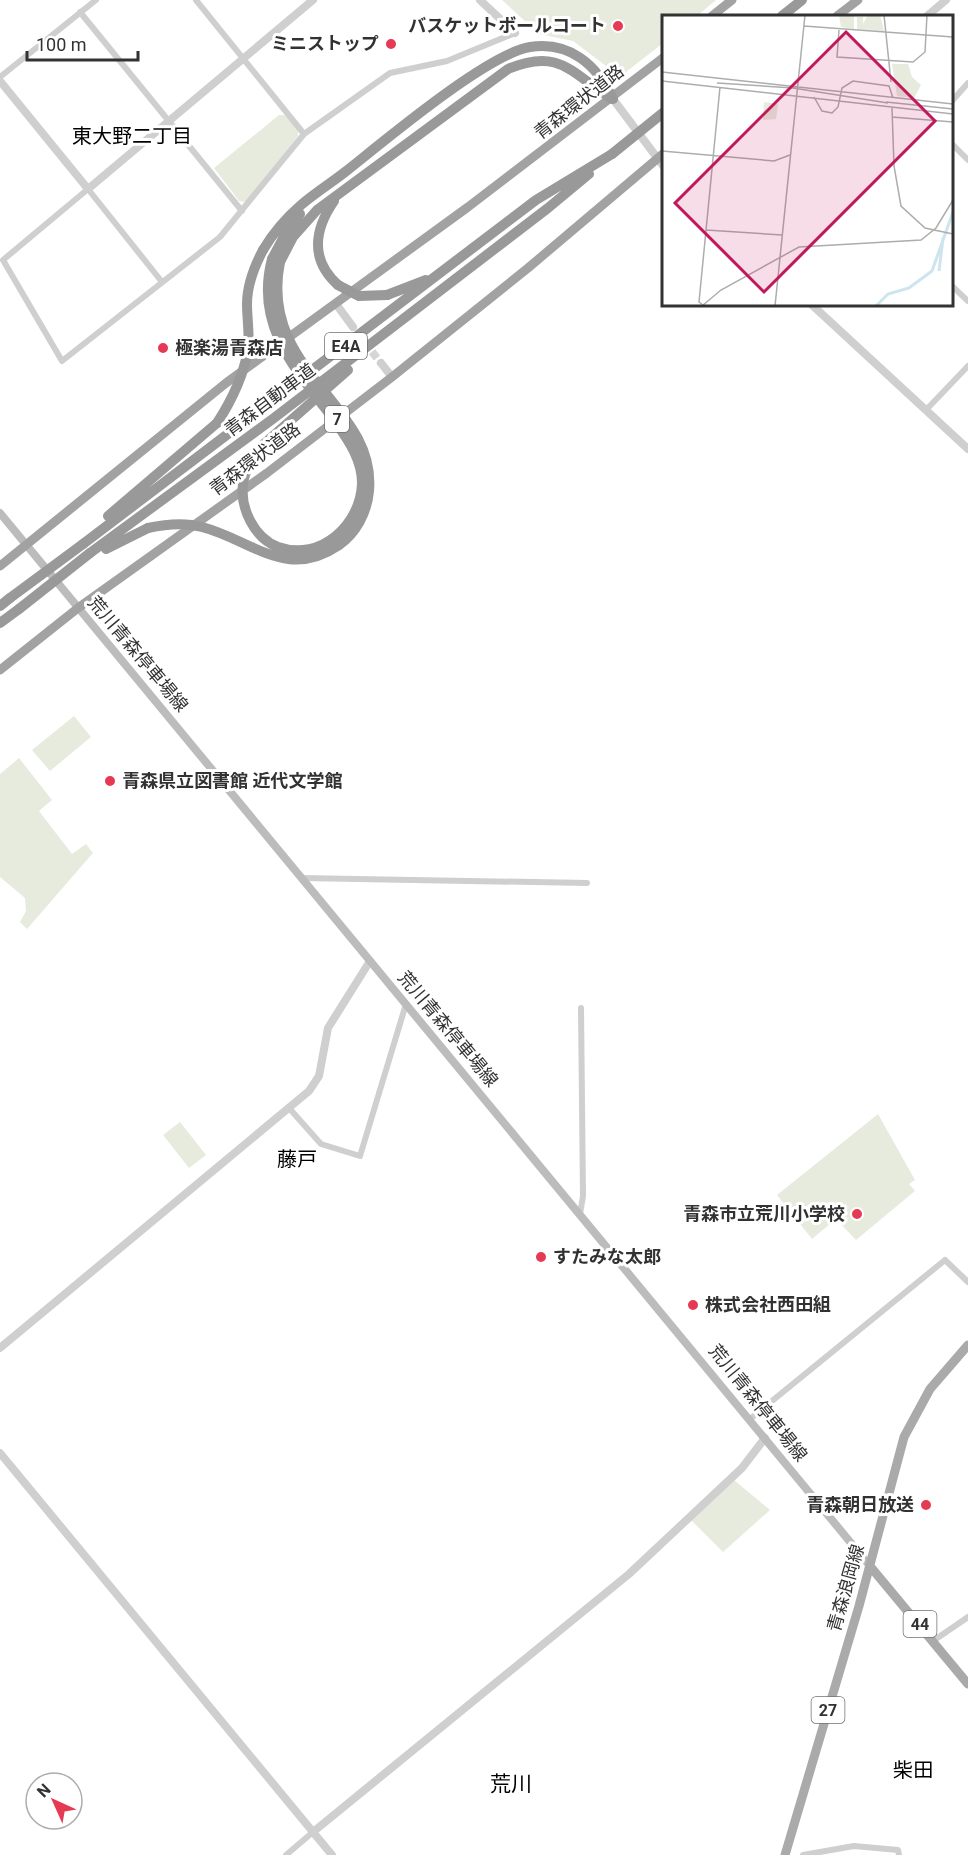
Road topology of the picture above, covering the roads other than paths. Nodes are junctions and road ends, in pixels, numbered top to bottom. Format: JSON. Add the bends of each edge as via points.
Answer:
{"nodes":[{"id":1,"x":96,"y":0,"type":"edge"},
{"id":2,"x":196,"y":0,"type":"edge"},
{"id":3,"x":480,"y":0,"type":"edge"},
{"id":4,"x":732,"y":0,"type":"edge"},
{"id":5,"x":802,"y":0,"type":"edge"},
{"id":6,"x":858,"y":0,"type":"edge"},
{"id":7,"x":946,"y":0,"type":"edge"},
{"id":8,"x":310,"y":1,"type":"edge"},
{"id":9,"x":80,"y":12,"type":"junction"},
{"id":10,"x":713,"y":15,"type":"edge"},
{"id":11,"x":783,"y":15,"type":"edge"},
{"id":12,"x":838,"y":15,"type":"edge"},
{"id":13,"x":928,"y":15,"type":"edge"},
{"id":14,"x":515,"y":33,"type":"joint"},
{"id":15,"x":662,"y":58,"type":"edge"},
{"id":16,"x":244,"y":60,"type":"junction"},
{"id":17,"x":0,"y":79,"type":"edge"},
{"id":18,"x":968,"y":83,"type":"edge"},
{"id":19,"x":613,"y":99,"type":"junction"},
{"id":20,"x":953,"y":99,"type":"edge"},
{"id":21,"x":662,"y":113,"type":"edge"},
{"id":22,"x":170,"y":123,"type":"junction"},
{"id":23,"x":304,"y":134,"type":"junction"},
{"id":24,"x":953,"y":146,"type":"edge"},
{"id":25,"x":612,"y":154,"type":"junction"},
{"id":26,"x":660,"y":156,"type":"edge"},
{"id":27,"x":968,"y":160,"type":"edge"},
{"id":28,"x":339,"y":177,"type":"junction"},
{"id":29,"x":88,"y":189,"type":"junction"},
{"id":30,"x":338,"y":196,"type":"junction"},
{"id":31,"x":242,"y":211,"type":"junction"},
{"id":32,"x":276,"y":260,"type":"junction"},
{"id":33,"x":444,"y":271,"type":"junction"},
{"id":34,"x":162,"y":282,"type":"junction"},
{"id":35,"x":449,"y":285,"type":"junction"},
{"id":36,"x":953,"y":288,"type":"edge"},
{"id":37,"x":968,"y":301,"type":"edge"},
{"id":38,"x":336,"y":304,"type":"junction"},
{"id":39,"x":813,"y":306,"type":"edge"},
{"id":40,"x":352,"y":327,"type":"tunnel mouth"},
{"id":41,"x":381,"y":363,"type":"tunnel mouth"},
{"id":42,"x":968,"y":366,"type":"edge"},
{"id":43,"x":392,"y":377,"type":"junction"},
{"id":44,"x":926,"y":411,"type":"junction"},
{"id":45,"x":968,"y":449,"type":"edge"},
{"id":46,"x":0,"y":513,"type":"edge"},
{"id":47,"x":26,"y":545,"type":"junction"},
{"id":48,"x":87,"y":548,"type":"junction"},
{"id":49,"x":0,"y":566,"type":"edge"},
{"id":50,"x":0,"y":606,"type":"edge"},
{"id":51,"x":78,"y":608,"type":"junction"},
{"id":52,"x":0,"y":623,"type":"edge"},
{"id":53,"x":0,"y":670,"type":"edge"},
{"id":54,"x":302,"y":878,"type":"junction"},
{"id":55,"x":587,"y":883,"type":"dead end"},
{"id":56,"x":370,"y":961,"type":"junction"},
{"id":57,"x":406,"y":1004,"type":"junction"},
{"id":58,"x":581,"y":1008,"type":"dead end"},
{"id":59,"x":289,"y":1108,"type":"junction"},
{"id":60,"x":580,"y":1214,"type":"junction"},
{"id":61,"x":968,"y":1282,"type":"edge"},
{"id":62,"x":968,"y":1345,"type":"edge"},
{"id":63,"x":0,"y":1348,"type":"edge"},
{"id":64,"x":750,"y":1419,"type":"junction"},
{"id":65,"x":765,"y":1438,"type":"junction"},
{"id":66,"x":0,"y":1453,"type":"edge"},
{"id":67,"x":870,"y":1566,"type":"junction"},
{"id":68,"x":968,"y":1617,"type":"edge"},
{"id":69,"x":933,"y":1641,"type":"junction"},
{"id":70,"x":968,"y":1684,"type":"edge"},
{"id":71,"x":313,"y":1832,"type":"junction"},
{"id":72,"x":285,"y":1855,"type":"edge"},
{"id":73,"x":332,"y":1855,"type":"edge"},
{"id":74,"x":785,"y":1855,"type":"edge"},
{"id":75,"x":803,"y":1855,"type":"edge"},
{"id":76,"x":899,"y":1855,"type":"edge"}],
"edges":[{"from":1,"to":9,"type":"street"},
{"from":2,"to":16,"type":"street"},
{"from":3,"to":14,"type":"street"},
{"from":4,"to":10,"type":"highway"},
{"from":5,"to":11,"type":"highway"},
{"from":6,"to":12,"type":"highway"},
{"from":7,"to":13,"type":"street"},
{"from":8,"to":16,"type":"street"},
{"from":9,"to":17,"type":"street"},
{"from":9,"to":22,"type":"street"},
{"from":14,"to":23,"type":"street","via":[[447,61],[390,73]]},
{"from":15,"to":19,"type":"highway","name":"青森環状道路"},
{"from":16,"to":22,"type":"street"},
{"from":16,"to":23,"type":"street"},
{"from":17,"to":29,"type":"street"},
{"from":18,"to":20,"type":"street"},
{"from":19,"to":26,"type":"street"},
{"from":19,"to":28,"type":"highway","via":[[603,78],[567,51],[549,46],[517,50],[480,72]]},
{"from":19,"to":30,"type":"highway","via":[[562,64],[550,60],[524,63],[494,79]]},
{"from":19,"to":38,"type":"highway","name":"青森環状道路"},
{"from":21,"to":25,"type":"highway","name":"青森自動車道","number":"E4A","bridge":true},
{"from":22,"to":29,"type":"street"},
{"from":22,"to":31,"type":"street"},
{"from":23,"to":31,"type":"street"},
{"from":24,"to":27,"type":"street"},
{"from":25,"to":33,"type":"highway","name":"青森自動車道","number":"E4A","via":[[536,200]]},
{"from":25,"to":35,"type":"highway","name":"青森自動車道","number":"E4A"},
{"from":26,"to":43,"type":"highway","name":"青森環状道路","number":"7"},
{"from":28,"to":32,"type":"highway","via":[[288,229]]},
{"from":28,"to":48,"type":"highway","bridge":true,"via":[[300,206],[263,250],[250,282],[248,348],[242,375],[217,423]]},
{"from":29,"to":34,"type":"street"},
{"from":29,"to":34,"type":"street","via":[[3,260],[62,361]]},
{"from":30,"to":32,"type":"highway","via":[[302,225]]},
{"from":30,"to":33,"type":"highway","bridge":true,"via":[[323,217],[316,252],[321,265],[338,285],[359,296],[387,295]]},
{"from":31,"to":34,"type":"street","via":[[220,237]]},
{"from":32,"to":35,"type":"highway","bridge":true,"via":[[267,302],[272,326],[295,368],[352,445],[362,475],[359,504],[332,540],[305,550],[290,549],[277,547],[254,528],[247,514],[243,484],[253,458],[264,444]]},
{"from":32,"to":48,"type":"highway","bridge":true,"via":[[280,323],[303,365],[351,428],[363,452],[370,484],[363,516],[344,541],[316,557],[300,560],[270,556],[200,526],[175,523]]},
{"from":33,"to":48,"type":"highway","name":"青森自動車道","number":"E4A"},
{"from":35,"to":48,"type":"highway","name":"青森自動車道","number":"E4A","via":[[274,418]]},
{"from":36,"to":37,"type":"street"},
{"from":38,"to":40,"type":"street"},
{"from":38,"to":47,"type":"highway","name":"青森環状道路","via":[[226,383]]},
{"from":39,"to":44,"type":"street"},
{"from":41,"to":43,"type":"street"},
{"from":42,"to":44,"type":"street"},
{"from":43,"to":51,"type":"highway","name":"青森環状道路","number":"7"},
{"from":44,"to":45,"type":"street"},
{"from":46,"to":47,"type":"main road","name":"荒川青森停車場線"},
{"from":47,"to":49,"type":"highway","name":"青森環状道路"},
{"from":47,"to":51,"type":"main road","name":"荒川青森停車場線"},
{"from":48,"to":50,"type":"highway","name":"青森自動車道","number":"E4A","bridge":true},
{"from":48,"to":52,"type":"highway","name":"青森自動車道","number":"E4A","bridge":true},
{"from":51,"to":53,"type":"highway","name":"青森環状道路","number":"7"},
{"from":51,"to":54,"type":"main road","name":"荒川青森停車場線"},
{"from":54,"to":55,"type":"street"},
{"from":54,"to":56,"type":"main road","name":"荒川青森停車場線"},
{"from":56,"to":57,"type":"main road","name":"荒川青森停車場線"},
{"from":56,"to":59,"type":"street","via":[[328,1028],[316,1084]]},
{"from":57,"to":59,"type":"street","via":[[360,1156],[321,1144]]},
{"from":57,"to":60,"type":"main road","name":"荒川青森停車場線"},
{"from":58,"to":60,"type":"street"},
{"from":59,"to":63,"type":"street"},
{"from":60,"to":64,"type":"main road","name":"荒川青森停車場線"},
{"from":61,"to":64,"type":"street","via":[[945,1260]]},
{"from":62,"to":67,"type":"main road","name":"青森浪岡線","number":"27","via":[[930,1389],[904,1437]]},
{"from":64,"to":65,"type":"main road","name":"荒川青森停車場線"},
{"from":65,"to":67,"type":"main road","name":"荒川青森停車場線"},
{"from":65,"to":71,"type":"street","via":[[735,1475],[629,1574]]},
{"from":66,"to":71,"type":"street"},
{"from":67,"to":69,"type":"main road","number":"44"},
{"from":67,"to":74,"type":"main road","name":"青森浪岡線","number":"27"},
{"from":68,"to":69,"type":"street"},
{"from":69,"to":70,"type":"main road","number":"44"},
{"from":71,"to":72,"type":"street"},
{"from":71,"to":73,"type":"street"},
{"from":75,"to":76,"type":"street","via":[[854,1846],[898,1850]]}]}
